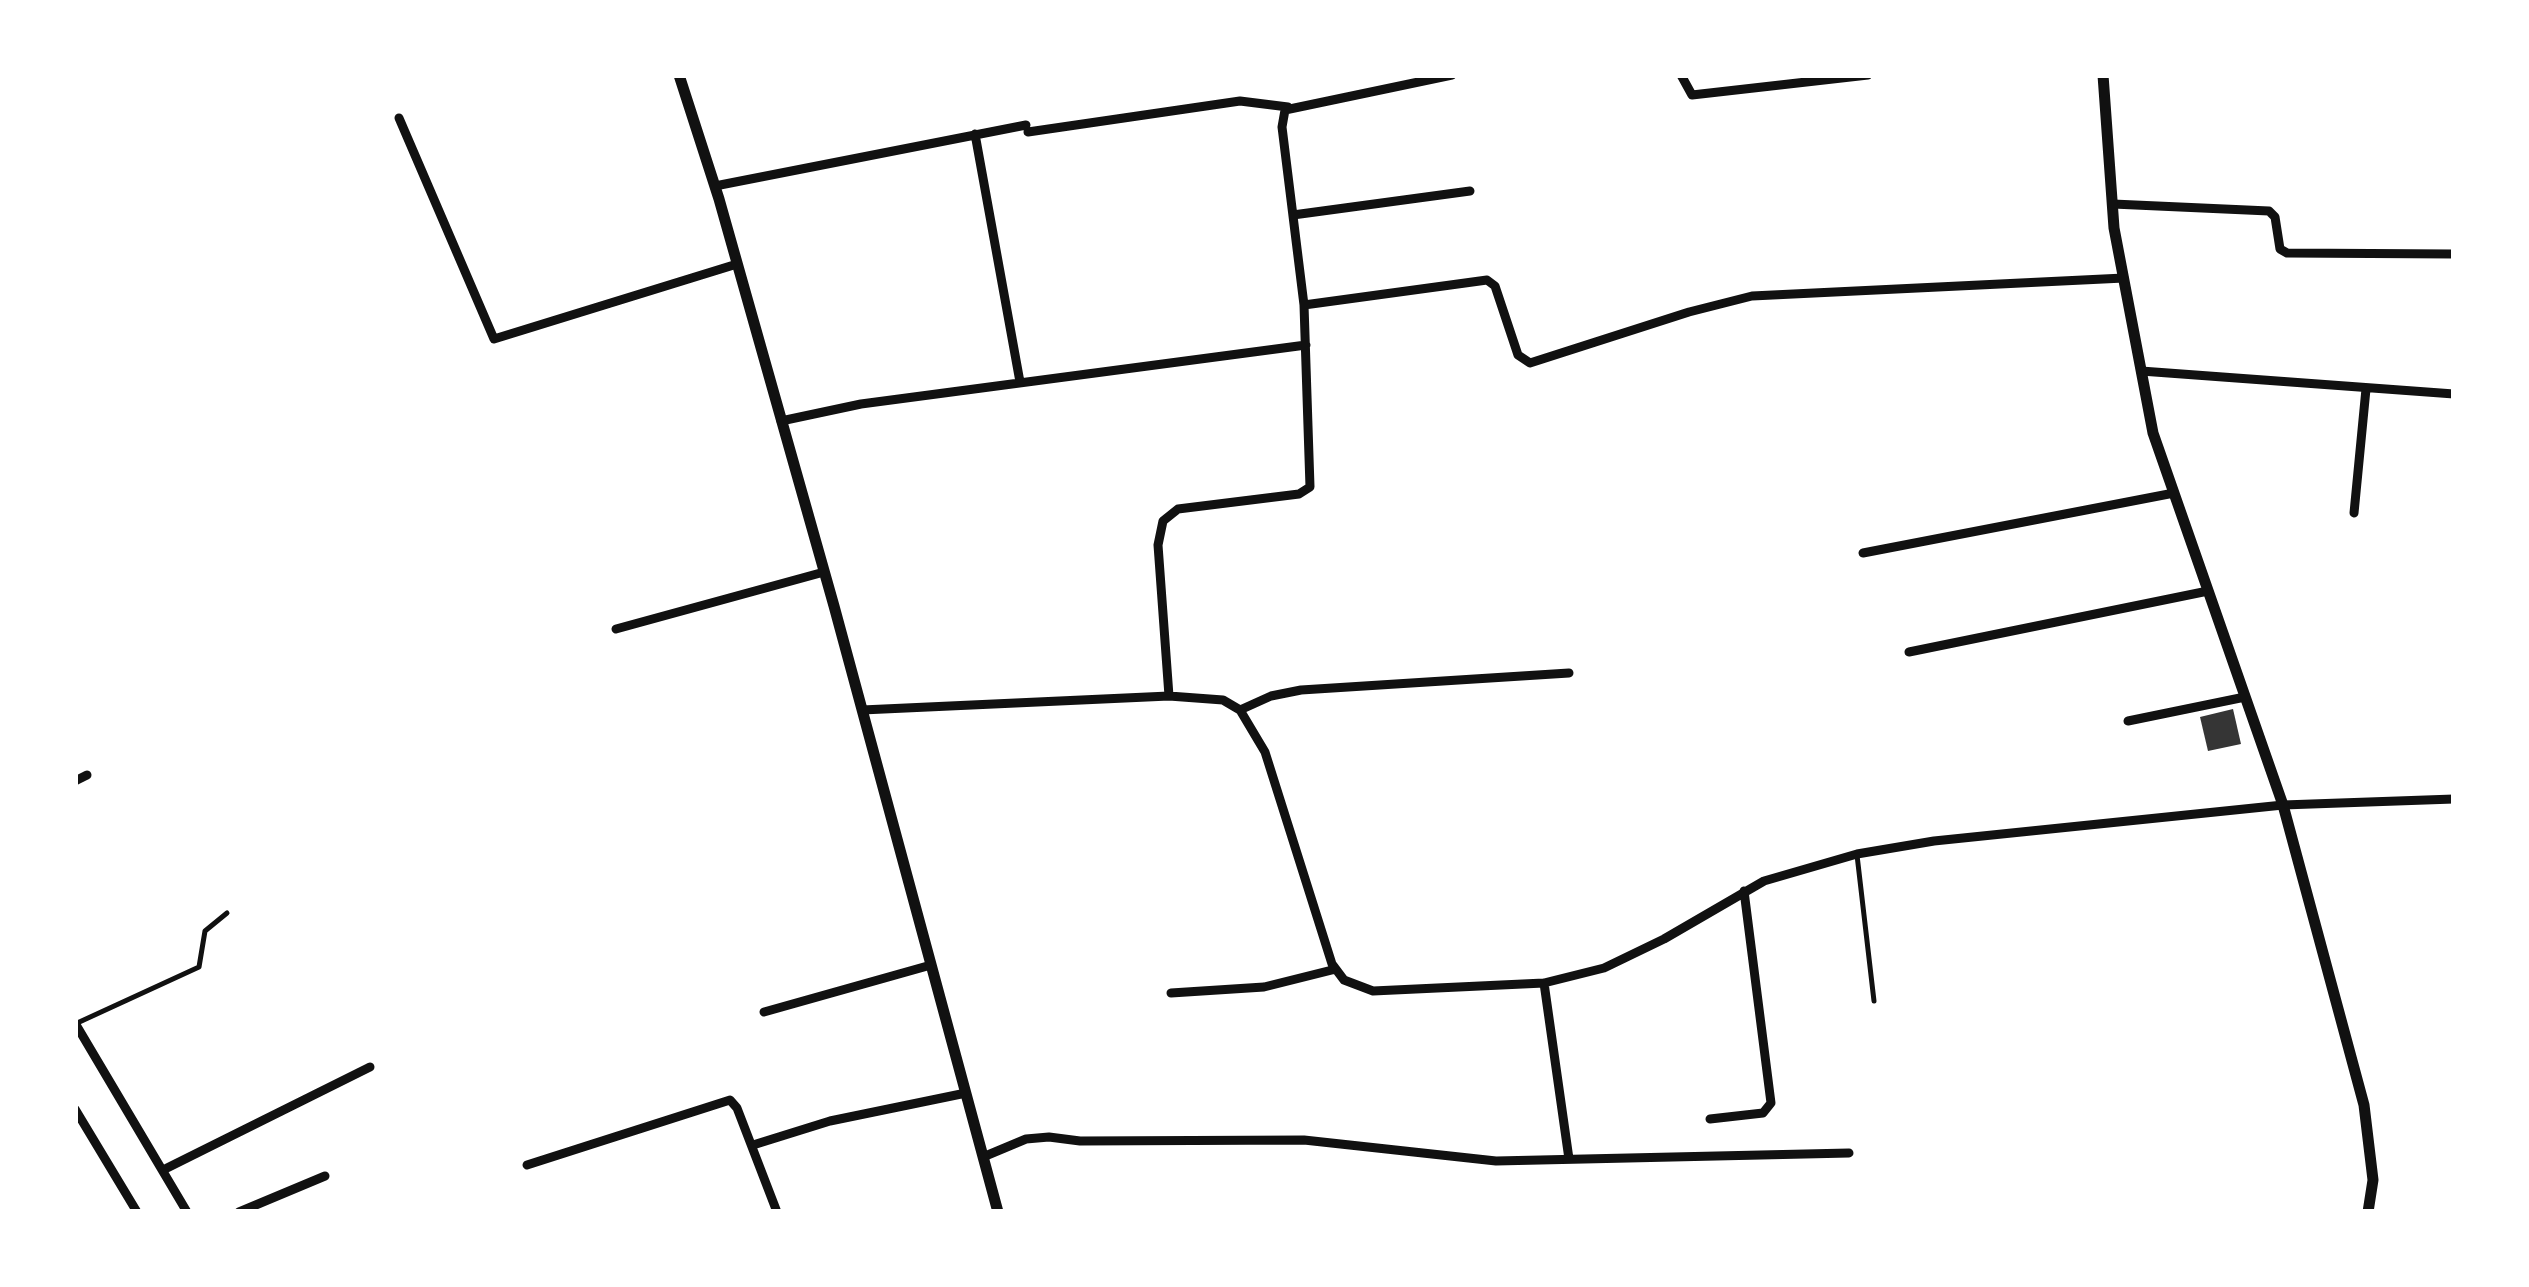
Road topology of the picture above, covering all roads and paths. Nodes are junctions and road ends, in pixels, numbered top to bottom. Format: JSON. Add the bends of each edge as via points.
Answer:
{"nodes":[{"id":1,"x":679,"y":75,"type":"edge"},
{"id":2,"x":1452,"y":75,"type":"edge"},
{"id":3,"x":1681,"y":75,"type":"edge"},
{"id":4,"x":1868,"y":75,"type":"edge"},
{"id":5,"x":2103,"y":75,"type":"edge"},
{"id":6,"x":1288,"y":107,"type":"junction"},
{"id":7,"x":399,"y":118,"type":"dead end"},
{"id":8,"x":975,"y":134,"type":"junction"},
{"id":9,"x":715,"y":186,"type":"junction"},
{"id":10,"x":1470,"y":190,"type":"dead end"},
{"id":11,"x":2113,"y":204,"type":"junction"},
{"id":12,"x":1293,"y":216,"type":"junction"},
{"id":13,"x":2454,"y":254,"type":"edge"},
{"id":14,"x":738,"y":264,"type":"junction"},
{"id":15,"x":2124,"y":278,"type":"junction"},
{"id":16,"x":1304,"y":305,"type":"junction"},
{"id":17,"x":1306,"y":345,"type":"junction"},
{"id":18,"x":2141,"y":370,"type":"junction"},
{"id":19,"x":1020,"y":382,"type":"junction"},
{"id":20,"x":2366,"y":388,"type":"junction"},
{"id":21,"x":2454,"y":394,"type":"edge"},
{"id":22,"x":781,"y":421,"type":"junction"},
{"id":23,"x":2174,"y":493,"type":"junction"},
{"id":24,"x":2354,"y":513,"type":"dead end"},
{"id":25,"x":1862,"y":553,"type":"dead end"},
{"id":26,"x":824,"y":572,"type":"junction"},
{"id":27,"x":2208,"y":590,"type":"junction"},
{"id":28,"x":616,"y":629,"type":"dead end"},
{"id":29,"x":1909,"y":652,"type":"dead end"},
{"id":30,"x":1569,"y":673,"type":"dead end"},
{"id":31,"x":1169,"y":696,"type":"junction"},
{"id":32,"x":2245,"y":697,"type":"junction"},
{"id":33,"x":862,"y":710,"type":"junction"},
{"id":34,"x":1240,"y":710,"type":"junction"},
{"id":35,"x":2128,"y":721,"type":"dead end"},
{"id":36,"x":88,"y":774,"type":"dead end"},
{"id":37,"x":75,"y":781,"type":"edge"},
{"id":38,"x":2454,"y":800,"type":"edge"},
{"id":39,"x":2283,"y":805,"type":"junction"},
{"id":40,"x":1857,"y":854,"type":"junction"},
{"id":41,"x":1744,"y":891,"type":"junction"},
{"id":42,"x":227,"y":913,"type":"dead end"},
{"id":43,"x":931,"y":966,"type":"junction"},
{"id":44,"x":1336,"y":970,"type":"junction"},
{"id":45,"x":1544,"y":983,"type":"junction"},
{"id":46,"x":1171,"y":993,"type":"dead end"},
{"id":47,"x":1874,"y":1001,"type":"dead end"},
{"id":48,"x":764,"y":1012,"type":"dead end"},
{"id":49,"x":75,"y":1023,"type":"edge"},
{"id":50,"x":370,"y":1066,"type":"dead end"},
{"id":51,"x":966,"y":1092,"type":"junction"},
{"id":52,"x":75,"y":1109,"type":"edge"},
{"id":53,"x":1710,"y":1119,"type":"dead end"},
{"id":54,"x":752,"y":1145,"type":"junction"},
{"id":55,"x":1850,"y":1153,"type":"dead end"},
{"id":56,"x":983,"y":1157,"type":"junction"},
{"id":57,"x":1569,"y":1158,"type":"junction"},
{"id":58,"x":528,"y":1164,"type":"dead end"},
{"id":59,"x":162,"y":1170,"type":"junction"},
{"id":60,"x":326,"y":1176,"type":"dead end"},
{"id":61,"x":137,"y":1212,"type":"edge"},
{"id":62,"x":188,"y":1212,"type":"edge"},
{"id":63,"x":239,"y":1212,"type":"edge"},
{"id":64,"x":777,"y":1212,"type":"edge"},
{"id":65,"x":998,"y":1212,"type":"edge"},
{"id":66,"x":2368,"y":1212,"type":"edge"}],
"edges":[{"from":1,"to":9,"type":"street"},
{"from":2,"to":6,"type":"street"},
{"from":3,"to":4,"type":"street","via":[[1692,95]]},
{"from":5,"to":11,"type":"street"},
{"from":6,"to":8,"type":"street","via":[[1240,101]]},
{"from":6,"to":12,"type":"street","via":[[1282,127]]},
{"from":7,"to":14,"type":"street","via":[[494,339]]},
{"from":8,"to":9,"type":"street"},
{"from":8,"to":19,"type":"street"},
{"from":9,"to":14,"type":"street"},
{"from":10,"to":12,"type":"street"},
{"from":11,"to":13,"type":"street","via":[[2269,212],[2287,253]]},
{"from":11,"to":15,"type":"street"},
{"from":12,"to":16,"type":"street"},
{"from":14,"to":22,"type":"street"},
{"from":15,"to":16,"type":"street","via":[[1752,296],[1530,364],[1518,355],[1495,286],[1487,280]]},
{"from":15,"to":18,"type":"street"},
{"from":16,"to":17,"type":"street"},
{"from":17,"to":19,"type":"street"},
{"from":17,"to":31,"type":"street","via":[[1307,492],[1178,509],[1159,531]]},
{"from":18,"to":20,"type":"street"},
{"from":18,"to":23,"type":"street","via":[[2152,433]]},
{"from":19,"to":22,"type":"street"},
{"from":20,"to":21,"type":"street"},
{"from":20,"to":24,"type":"street"},
{"from":22,"to":26,"type":"street"},
{"from":23,"to":25,"type":"street"},
{"from":23,"to":27,"type":"street"},
{"from":26,"to":28,"type":"street"},
{"from":26,"to":33,"type":"street"},
{"from":27,"to":29,"type":"street"},
{"from":27,"to":32,"type":"street"},
{"from":30,"to":34,"type":"street","via":[[1301,690]]},
{"from":31,"to":33,"type":"street"},
{"from":31,"to":34,"type":"street","via":[[1223,700]]},
{"from":32,"to":35,"type":"street"},
{"from":32,"to":39,"type":"street"},
{"from":33,"to":43,"type":"street"},
{"from":34,"to":44,"type":"street","via":[[1265,752]]},
{"from":36,"to":37,"type":"street"},
{"from":38,"to":39,"type":"street"},
{"from":39,"to":40,"type":"street"},
{"from":39,"to":66,"type":"street","via":[[2364,1105],[2373,1180]]},
{"from":40,"to":41,"type":"street"},
{"from":40,"to":47,"type":"lane"},
{"from":41,"to":45,"type":"street","via":[[1604,968]]},
{"from":41,"to":53,"type":"street","via":[[1771,1103],[1763,1113]]},
{"from":42,"to":49,"type":"lane","via":[[205,931],[199,966]]},
{"from":43,"to":48,"type":"street"},
{"from":43,"to":51,"type":"street"},
{"from":44,"to":45,"type":"street","via":[[1372,991]]},
{"from":44,"to":46,"type":"street","via":[[1264,986]]},
{"from":45,"to":57,"type":"street"},
{"from":49,"to":59,"type":"street"},
{"from":50,"to":59,"type":"street"},
{"from":51,"to":54,"type":"street"},
{"from":51,"to":56,"type":"street"},
{"from":52,"to":61,"type":"street"},
{"from":54,"to":58,"type":"street","via":[[737,1108],[724,1100]]},
{"from":54,"to":64,"type":"street"},
{"from":55,"to":57,"type":"street"},
{"from":56,"to":57,"type":"street","via":[[1049,1137],[1304,1140],[1484,1160]]},
{"from":56,"to":65,"type":"street"},
{"from":59,"to":62,"type":"street"},
{"from":60,"to":63,"type":"street"}]}
